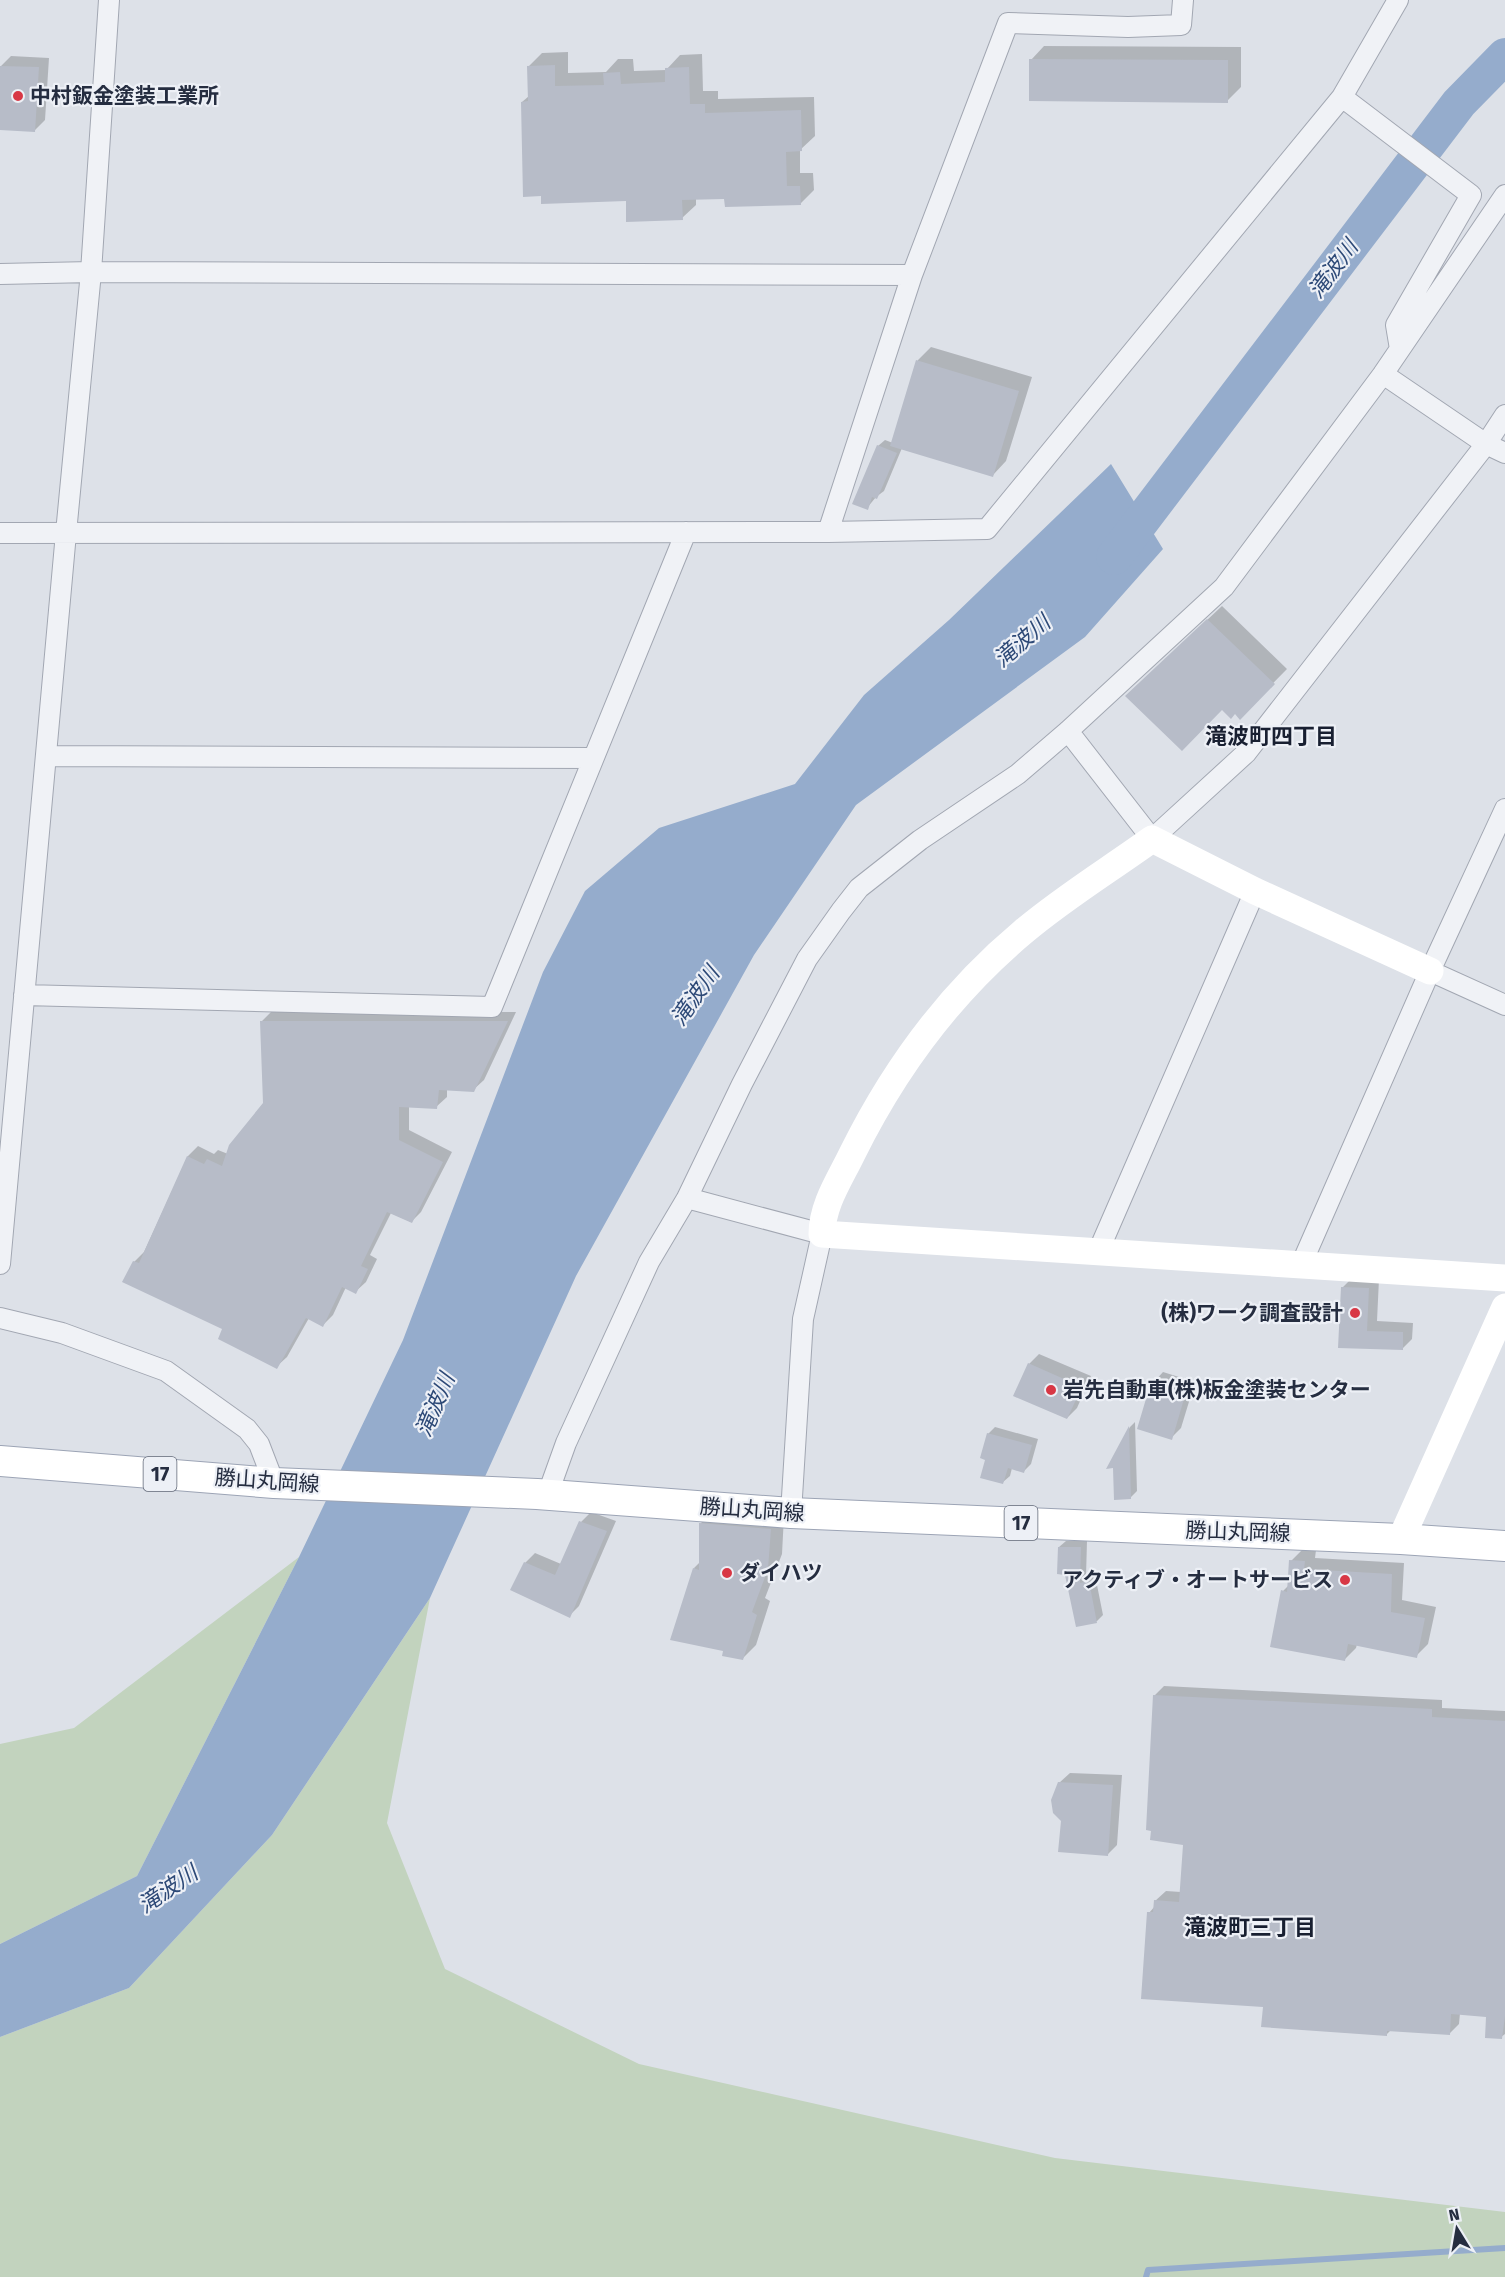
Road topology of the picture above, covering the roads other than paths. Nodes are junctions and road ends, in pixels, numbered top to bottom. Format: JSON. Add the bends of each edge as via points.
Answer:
{"nodes":[{"id":1,"x":109,"y":0,"type":"edge"},
{"id":2,"x":1182,"y":0,"type":"edge"},
{"id":3,"x":1398,"y":0,"type":"edge"},
{"id":4,"x":1342,"y":97,"type":"junction"},
{"id":5,"x":1505,"y":195,"type":"edge"},
{"id":6,"x":92,"y":272,"type":"junction"},
{"id":7,"x":0,"y":274,"type":"edge"},
{"id":8,"x":912,"y":275,"type":"junction"},
{"id":9,"x":1400,"y":349,"type":"junction"},
{"id":10,"x":1383,"y":374,"type":"junction"},
{"id":11,"x":1505,"y":415,"type":"edge"},
{"id":12,"x":1486,"y":444,"type":"junction"},
{"id":13,"x":1505,"y":453,"type":"edge"},
{"id":14,"x":0,"y":532,"type":"edge"},
{"id":15,"x":686,"y":532,"type":"junction"},
{"id":16,"x":828,"y":532,"type":"junction"},
{"id":17,"x":66,"y":533,"type":"junction"},
{"id":18,"x":1068,"y":731,"type":"junction"},
{"id":19,"x":46,"y":756,"type":"junction"},
{"id":20,"x":593,"y":758,"type":"junction"},
{"id":21,"x":1505,"y":809,"type":"edge"},
{"id":22,"x":1152,"y":839,"type":"junction"},
{"id":23,"x":1256,"y":891,"type":"junction"},
{"id":24,"x":1430,"y":971,"type":"junction"},
{"id":25,"x":24,"y":995,"type":"junction"},
{"id":26,"x":1505,"y":1005,"type":"edge"},
{"id":27,"x":5,"y":1151,"type":"edge"},
{"id":28,"x":687,"y":1198,"type":"junction"},
{"id":29,"x":822,"y":1234,"type":"junction"},
{"id":30,"x":1098,"y":1252,"type":"junction"},
{"id":31,"x":0,"y":1264,"type":"edge"},
{"id":32,"x":1301,"y":1265,"type":"junction"},
{"id":33,"x":1505,"y":1278,"type":"edge"},
{"id":34,"x":1505,"y":1308,"type":"edge"},
{"id":35,"x":0,"y":1318,"type":"edge"},
{"id":36,"x":0,"y":1461,"type":"edge"},
{"id":37,"x":274,"y":1483,"type":"junction"},
{"id":38,"x":542,"y":1495,"type":"junction"},
{"id":39,"x":791,"y":1513,"type":"junction"},
{"id":40,"x":1401,"y":1539,"type":"junction"},
{"id":41,"x":1505,"y":1546,"type":"edge"}],
"edges":[{"from":1,"to":6,"type":"street"},
{"from":2,"to":8,"type":"street","via":[[1181,25],[1008,23]]},
{"from":3,"to":4,"type":"street"},
{"from":4,"to":9,"type":"street","via":[[1472,195],[1396,325]]},
{"from":4,"to":16,"type":"street","via":[[987,529]]},
{"from":5,"to":9,"type":"street"},
{"from":6,"to":7,"type":"street"},
{"from":6,"to":8,"type":"street"},
{"from":6,"to":17,"type":"street"},
{"from":8,"to":16,"type":"street"},
{"from":9,"to":10,"type":"street"},
{"from":10,"to":12,"type":"street"},
{"from":10,"to":18,"type":"street","via":[[1224,587]]},
{"from":11,"to":12,"type":"street"},
{"from":12,"to":13,"type":"street"},
{"from":12,"to":22,"type":"street","via":[[1246,753]]},
{"from":14,"to":17,"type":"street"},
{"from":15,"to":16,"type":"street"},
{"from":15,"to":17,"type":"street"},
{"from":15,"to":20,"type":"street"},
{"from":17,"to":19,"type":"street"},
{"from":18,"to":22,"type":"street"},
{"from":18,"to":28,"type":"street","via":[[1018,774],[877,874],[841,911],[807,959]]},
{"from":19,"to":20,"type":"street"},
{"from":19,"to":25,"type":"street"},
{"from":20,"to":25,"type":"street","via":[[492,1007]]},
{"from":21,"to":24,"type":"street"},
{"from":22,"to":23,"type":"street"},
{"from":22,"to":29,"type":"street","via":[[1023,932],[937,1017],[873,1112],[828,1204]]},
{"from":23,"to":24,"type":"street"},
{"from":23,"to":30,"type":"street"},
{"from":24,"to":26,"type":"street"},
{"from":24,"to":32,"type":"street"},
{"from":25,"to":27,"type":"street"},
{"from":27,"to":31,"type":"street"},
{"from":28,"to":29,"type":"street"},
{"from":28,"to":38,"type":"street","via":[[649,1262]]},
{"from":29,"to":30,"type":"street"},
{"from":29,"to":39,"type":"street","via":[[803,1319]]},
{"from":30,"to":32,"type":"street"},
{"from":32,"to":33,"type":"street"},
{"from":34,"to":40,"type":"street"},
{"from":35,"to":37,"type":"street","via":[[62,1333],[166,1371],[247,1429],[259,1444]]},
{"from":36,"to":37,"type":"main road","name":"勝山丸岡線","number":"17"},
{"from":37,"to":38,"type":"main road","name":"勝山丸岡線","number":"17"},
{"from":38,"to":39,"type":"main road","name":"勝山丸岡線","number":"17"},
{"from":39,"to":40,"type":"main road","name":"勝山丸岡線","number":"17"},
{"from":40,"to":41,"type":"main road","name":"勝山丸岡線","number":"17"}]}
